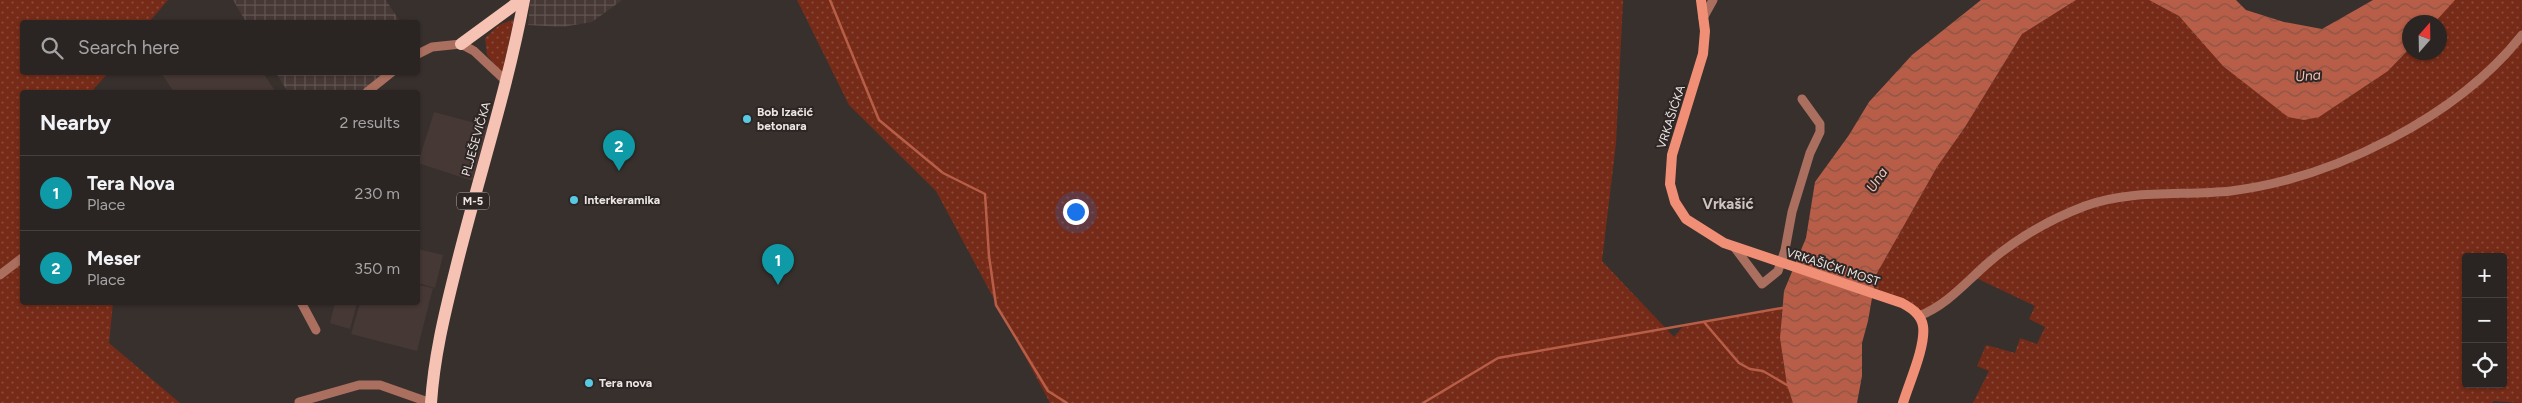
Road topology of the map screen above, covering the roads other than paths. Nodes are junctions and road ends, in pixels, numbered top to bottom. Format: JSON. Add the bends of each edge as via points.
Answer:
{"nodes":[{"id":1,"x":523,"y":0,"type":"edge"},
{"id":2,"x":1701,"y":0,"type":"edge"},
{"id":3,"x":1713,"y":0,"type":"edge"},
{"id":4,"x":1703,"y":18,"type":"junction"},
{"id":5,"x":2522,"y":35,"type":"edge"},
{"id":6,"x":461,"y":44,"type":"junction"},
{"id":7,"x":420,"y":53,"type":"edge"},
{"id":8,"x":388,"y":75,"type":"edge"},
{"id":9,"x":507,"y":82,"type":"junction"},
{"id":10,"x":370,"y":90,"type":"edge"},
{"id":11,"x":1802,"y":99,"type":"dead end"},
{"id":12,"x":1735,"y":248,"type":"junction"},
{"id":13,"x":1756,"y":255,"type":"joint"},
{"id":14,"x":20,"y":260,"type":"edge"},
{"id":15,"x":0,"y":275,"type":"edge"},
{"id":16,"x":303,"y":305,"type":"edge"},
{"id":17,"x":1920,"y":316,"type":"junction"},
{"id":18,"x":316,"y":330,"type":"dead end"},
{"id":19,"x":299,"y":402,"type":"edge"},
{"id":20,"x":431,"y":403,"type":"edge"},
{"id":21,"x":1903,"y":403,"type":"edge"}],
"edges":[{"from":1,"to":6,"type":"main road"},
{"from":1,"to":9,"type":"main road","name":"PLJEŠEVIČKA","number":"M-5"},
{"from":2,"to":4,"type":"street","name":"VRKAŠIĆKA"},
{"from":3,"to":4,"type":"street"},
{"from":4,"to":12,"type":"street","name":"VRKAŠIĆKA","via":[[1703,54],[1674,143],[1670,184],[1675,202],[1686,219]]},
{"from":5,"to":17,"type":"street","via":[[2454,98],[2414,127],[2366,151],[2337,164],[2259,186],[2181,195],[2135,196],[2087,205],[2028,232],[1935,310]]},
{"from":6,"to":7,"type":"street","via":[[432,47]]},
{"from":6,"to":9,"type":"street","via":[[474,51]]},
{"from":8,"to":10,"type":"street"},
{"from":9,"to":20,"type":"main road","name":"PLJEŠEVIČKA","number":"M-5","via":[[437,344]]},
{"from":11,"to":12,"type":"street","via":[[1820,124],[1820,132],[1810,153],[1792,212],[1778,271],[1762,284]]},
{"from":12,"to":13,"type":"street","name":"VRKAŠIĆKA"},
{"from":13,"to":17,"type":"street","name":"VRKAŠIĆKI MOST","via":[[1902,303]]},
{"from":14,"to":15,"type":"street"},
{"from":16,"to":18,"type":"street"},
{"from":17,"to":21,"type":"street","via":[[1923,325],[1921,345]]},
{"from":19,"to":20,"type":"street","via":[[359,385],[380,385]]}]}
